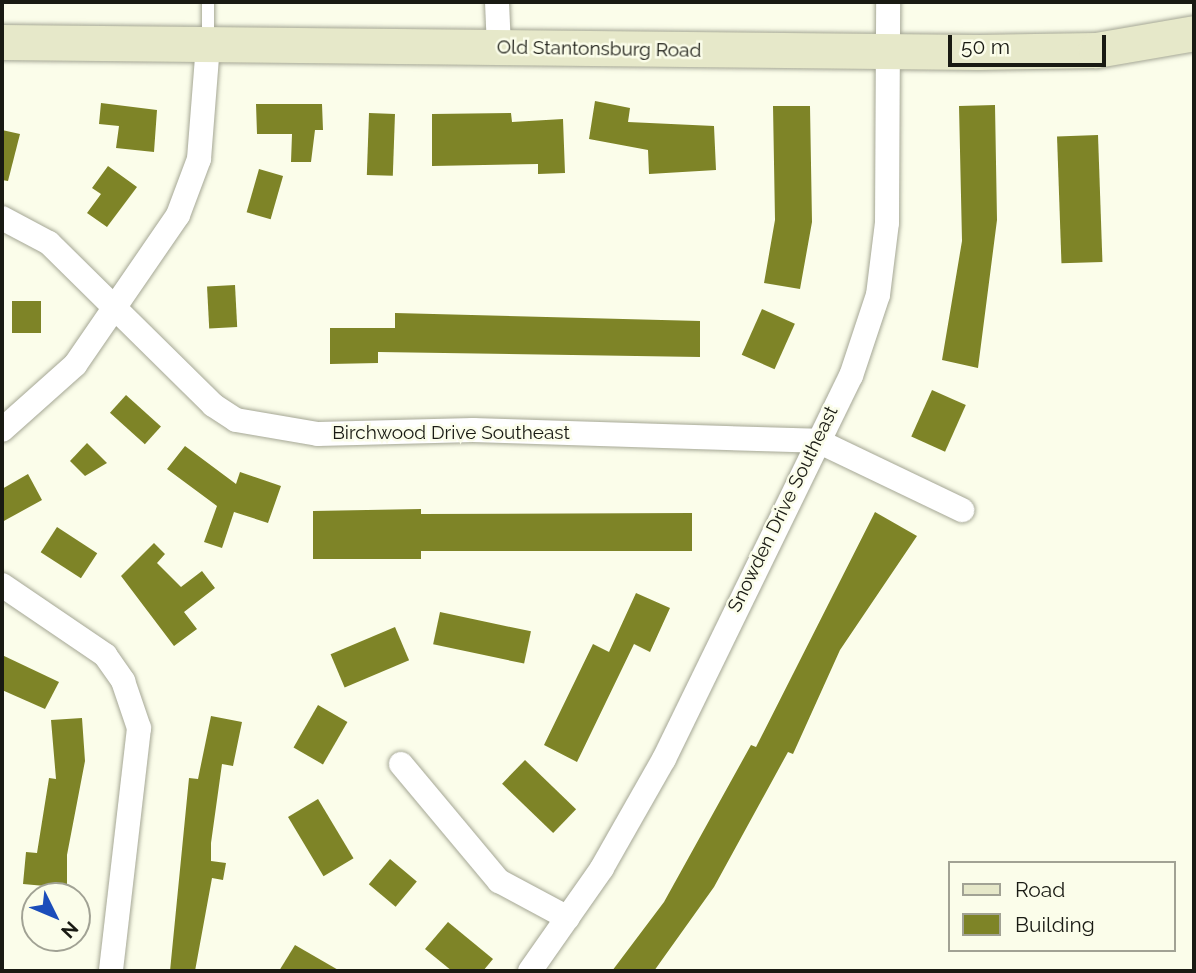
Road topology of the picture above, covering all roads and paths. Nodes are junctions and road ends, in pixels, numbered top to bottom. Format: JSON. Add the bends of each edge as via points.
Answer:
{"nodes":[{"id":1,"x":208,"y":2,"type":"edge"},
{"id":2,"x":497,"y":2,"type":"edge"},
{"id":3,"x":888,"y":2,"type":"edge"},
{"id":4,"x":1194,"y":33,"type":"edge"},
{"id":5,"x":2,"y":42,"type":"edge"},
{"id":6,"x":208,"y":44,"type":"junction"},
{"id":7,"x":499,"y":48,"type":"junction"},
{"id":8,"x":888,"y":49,"type":"junction"},
{"id":9,"x":2,"y":218,"type":"edge"},
{"id":10,"x":119,"y":308,"type":"junction"},
{"id":11,"x":2,"y":430,"type":"edge"},
{"id":12,"x":818,"y":440,"type":"junction"},
{"id":13,"x":962,"y":510,"type":"dead end"},
{"id":14,"x":2,"y":584,"type":"edge"},
{"id":15,"x":401,"y":764,"type":"dead end"},
{"id":16,"x":568,"y":918,"type":"junction"},
{"id":17,"x":111,"y":971,"type":"edge"},
{"id":18,"x":530,"y":971,"type":"edge"}],
"edges":[{"from":1,"to":6,"type":"lane"},
{"from":2,"to":7,"type":"street"},
{"from":3,"to":8,"type":"street","name":"Snowden Drive Southeast"},
{"from":4,"to":8,"type":"street","name":"Old Stantonsburg Road","via":[[1096,50]]},
{"from":5,"to":6,"type":"street","name":"Old Stantonsburg Road"},
{"from":6,"to":7,"type":"street","name":"Old Stantonsburg Road"},
{"from":6,"to":10,"type":"street","via":[[204,128],[191,186]]},
{"from":7,"to":8,"type":"street","name":"Old Stantonsburg Road"},
{"from":8,"to":12,"type":"street","name":"Snowden Drive Southeast","via":[[887,223],[878,295],[851,376]]},
{"from":9,"to":10,"type":"street","name":"Birchwood Drive Southeast","via":[[49,243]]},
{"from":10,"to":11,"type":"street","via":[[75,365]]},
{"from":10,"to":12,"type":"street","name":"Birchwood Drive Southeast","via":[[213,405],[236,420],[284,430],[740,434]]},
{"from":12,"to":13,"type":"street","name":"Birchwood Drive Southeast"},
{"from":12,"to":16,"type":"street","name":"Snowden Drive Southeast","via":[[664,759]]},
{"from":14,"to":17,"type":"street","via":[[105,655],[123,681],[139,727]]},
{"from":15,"to":16,"type":"street","via":[[499,881]]},
{"from":16,"to":18,"type":"street","name":"Snowden Drive Southeast"}]}
